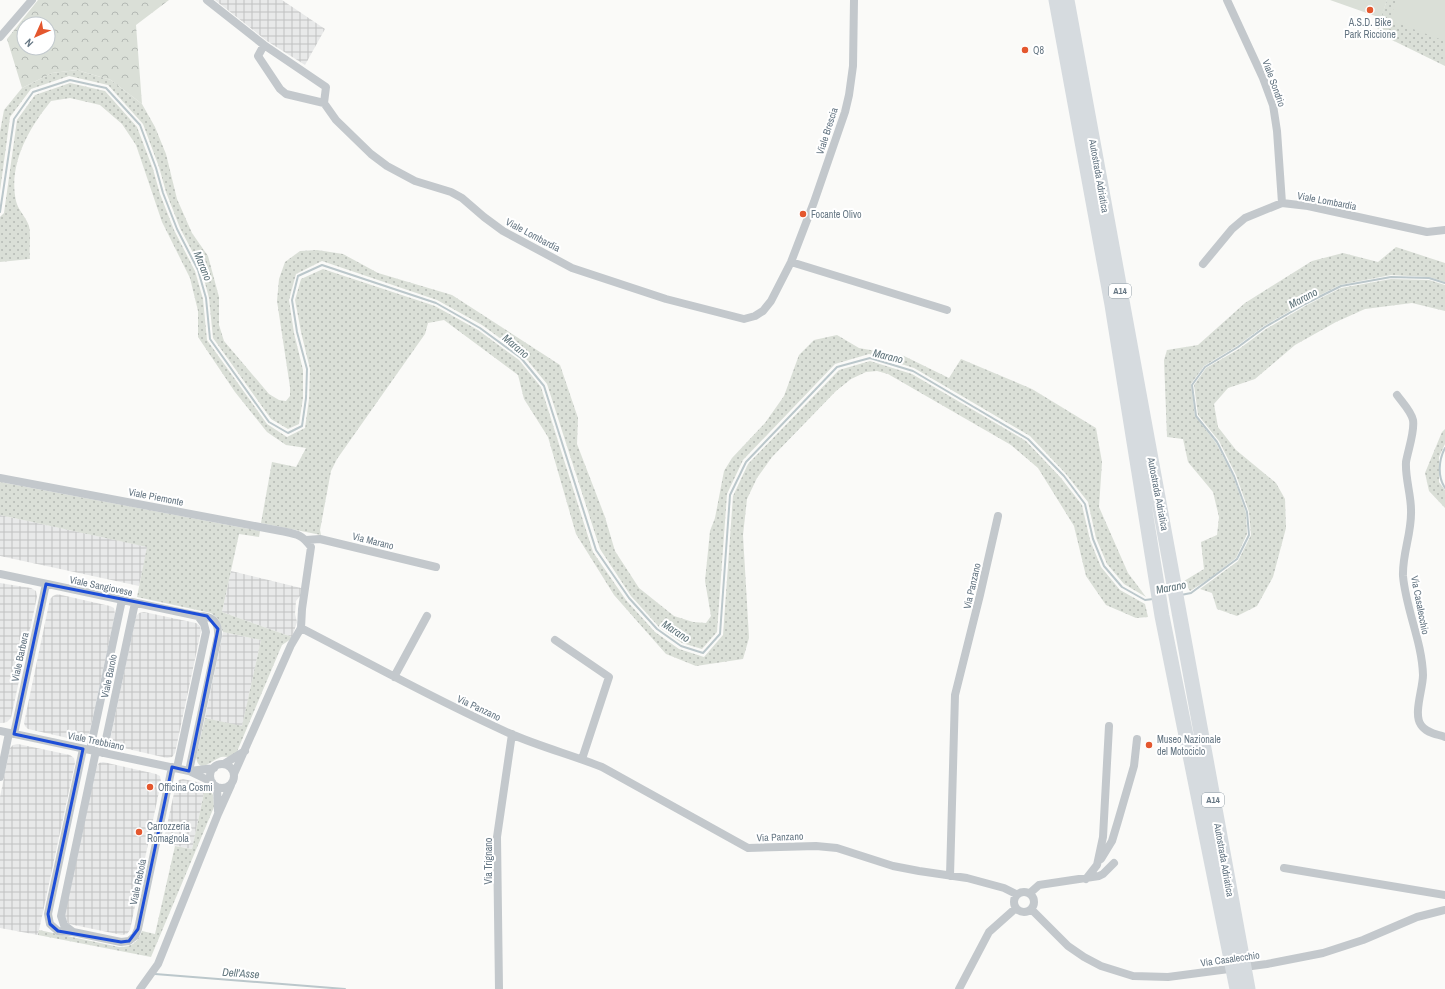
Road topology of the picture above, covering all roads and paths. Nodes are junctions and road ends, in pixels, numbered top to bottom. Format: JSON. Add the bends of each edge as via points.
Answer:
{"nodes":[{"id":1,"x":32,"y":0,"type":"edge"},
{"id":2,"x":207,"y":0,"type":"edge"},
{"id":3,"x":854,"y":0,"type":"edge"},
{"id":4,"x":1056,"y":0,"type":"edge"},
{"id":5,"x":1067,"y":0,"type":"edge"},
{"id":6,"x":1226,"y":0,"type":"edge"},
{"id":7,"x":27,"y":4,"type":"edge"},
{"id":8,"x":0,"y":37,"type":"edge"},
{"id":9,"x":264,"y":45,"type":"junction"},
{"id":10,"x":324,"y":103,"type":"junction"},
{"id":11,"x":1282,"y":203,"type":"junction"},
{"id":12,"x":1445,"y":230,"type":"edge"},
{"id":13,"x":791,"y":262,"type":"junction"},
{"id":14,"x":1203,"y":264,"type":"dead end"},
{"id":15,"x":947,"y":310,"type":"dead end"},
{"id":16,"x":744,"y":319,"type":"joint"},
{"id":17,"x":1396,"y":395,"type":"dead end"},
{"id":18,"x":0,"y":478,"type":"edge"},
{"id":19,"x":998,"y":516,"type":"dead end"},
{"id":20,"x":306,"y":540,"type":"junction"},
{"id":21,"x":436,"y":567,"type":"dead end"},
{"id":22,"x":0,"y":574,"type":"edge"},
{"id":23,"x":46,"y":584,"type":"junction"},
{"id":24,"x":122,"y":600,"type":"junction"},
{"id":25,"x":135,"y":603,"type":"junction"},
{"id":26,"x":198,"y":616,"type":"junction"},
{"id":27,"x":427,"y":616,"type":"dead end"},
{"id":28,"x":301,"y":628,"type":"junction"},
{"id":29,"x":555,"y":640,"type":"dead end"},
{"id":30,"x":394,"y":676,"type":"junction"},
{"id":31,"x":1109,"y":726,"type":"dead end"},
{"id":32,"x":0,"y":731,"type":"edge"},
{"id":33,"x":11,"y":734,"type":"junction"},
{"id":34,"x":512,"y":734,"type":"junction"},
{"id":35,"x":1445,"y":737,"type":"edge"},
{"id":36,"x":1137,"y":739,"type":"dead end"},
{"id":37,"x":246,"y":750,"type":"junction"},
{"id":38,"x":93,"y":751,"type":"junction"},
{"id":39,"x":582,"y":759,"type":"junction"},
{"id":40,"x":224,"y":764,"type":"junction"},
{"id":41,"x":174,"y":768,"type":"junction"},
{"id":42,"x":214,"y":768,"type":"junction"},
{"id":43,"x":189,"y":771,"type":"junction"},
{"id":44,"x":234,"y":774,"type":"junction"},
{"id":45,"x":0,"y":777,"type":"edge"},
{"id":46,"x":214,"y":784,"type":"junction"},
{"id":47,"x":231,"y":785,"type":"junction"},
{"id":48,"x":218,"y":814,"type":"junction"},
{"id":49,"x":1114,"y":863,"type":"dead end"},
{"id":50,"x":1097,"y":865,"type":"junction"},
{"id":51,"x":1284,"y":868,"type":"dead end"},
{"id":52,"x":950,"y":876,"type":"junction"},
{"id":53,"x":1086,"y":879,"type":"junction"},
{"id":54,"x":1030,"y":893,"type":"junction"},
{"id":55,"x":1016,"y":894,"type":"junction"},
{"id":56,"x":1445,"y":895,"type":"edge"},
{"id":57,"x":1016,"y":908,"type":"junction"},
{"id":58,"x":1031,"y":909,"type":"junction"},
{"id":59,"x":1445,"y":910,"type":"edge"},
{"id":60,"x":73,"y":932,"type":"junction"},
{"id":61,"x":140,"y":989,"type":"edge"},
{"id":62,"x":499,"y":989,"type":"edge"},
{"id":63,"x":959,"y":989,"type":"edge"},
{"id":64,"x":1237,"y":989,"type":"edge"},
{"id":65,"x":1248,"y":989,"type":"edge"}],
"edges":[{"from":1,"to":7,"type":"street"},
{"from":2,"to":9,"type":"street","name":"Viale Lombardia"},
{"from":3,"to":13,"type":"street","name":"Viale Brescia","via":[[853,66],[845,112]]},
{"from":4,"to":64,"type":"highway","name":"Autostrada Adriatica","number":"A14","via":[[1112,305],[1162,616]]},
{"from":5,"to":65,"type":"highway","name":"Autostrada Adriatica","number":"A14"},
{"from":6,"to":11,"type":"street","name":"Viale Sondrio","via":[[1273,105]]},
{"from":7,"to":8,"type":"street"},
{"from":9,"to":10,"type":"street","name":"Viale Lombardia","via":[[326,88]]},
{"from":9,"to":10,"type":"street","via":[[258,56],[280,89],[286,94]]},
{"from":10,"to":16,"type":"street","name":"Viale Lombardia","via":[[336,120],[387,166],[415,181],[462,198],[503,231],[572,268],[666,299]]},
{"from":11,"to":12,"type":"street","name":"Viale Lombardia","via":[[1308,206],[1427,232]]},
{"from":11,"to":14,"type":"street","name":"Viale Lombardia","via":[[1245,218],[1232,229]]},
{"from":13,"to":15,"type":"street"},
{"from":13,"to":16,"type":"street","name":"Viale Brescia","via":[[763,311]]},
{"from":17,"to":35,"type":"street","name":"Via Casalecchio","via":[[1413,420],[1406,462],[1412,510],[1403,570],[1422,662],[1418,719],[1424,729]]},
{"from":18,"to":20,"type":"street","name":"Viale Piemonte","via":[[281,531],[300,535]]},
{"from":19,"to":52,"type":"street","name":"Via Panzano","via":[[955,695]]},
{"from":20,"to":21,"type":"street","name":"Via Marano","via":[[320,539]]},
{"from":20,"to":28,"type":"street","via":[[310,547]]},
{"from":22,"to":23,"type":"street","name":"Viale Sangiovese"},
{"from":23,"to":24,"type":"street","name":"Viale Sangiovese"},
{"from":23,"to":33,"type":"street","name":"Viale Barbera"},
{"from":24,"to":25,"type":"street","name":"Viale Sangiovese"},
{"from":24,"to":38,"type":"street","name":"Viale Barolo"},
{"from":25,"to":26,"type":"street","name":"Viale Sangiovese"},
{"from":25,"to":38,"type":"street","name":"Viale Barolo"},
{"from":26,"to":41,"type":"street","via":[[206,632]]},
{"from":26,"to":43,"type":"street","name":"Viale Sangiovese","via":[[207,616],[215,622],[218,629]]},
{"from":27,"to":30,"type":"street"},
{"from":28,"to":30,"type":"street","name":"Via Panzano"},
{"from":28,"to":37,"type":"street","via":[[291,645]]},
{"from":29,"to":39,"type":"street","via":[[609,676]]},
{"from":30,"to":34,"type":"street","name":"Via Panzano"},
{"from":31,"to":50,"type":"street","via":[[1103,837]]},
{"from":32,"to":33,"type":"street","name":"Viale Trebbiano"},
{"from":33,"to":38,"type":"street","name":"Viale Trebbiano"},
{"from":33,"to":45,"type":"street","name":"Viale Barbera"},
{"from":34,"to":39,"type":"street","name":"Via Panzano"},
{"from":34,"to":62,"type":"street","name":"Via Trignano","via":[[497,837]]},
{"from":36,"to":50,"type":"street","via":[[1134,766],[1112,841]]},
{"from":37,"to":40,"type":"street"},
{"from":37,"to":44,"type":"street"},
{"from":38,"to":41,"type":"street","name":"Viale Trebbiano"},
{"from":38,"to":60,"type":"street","via":[[61,916],[64,925]]},
{"from":38,"to":60,"type":"street","name":"Viale Rebola","via":[[48,914],[50,924],[58,931]]},
{"from":39,"to":52,"type":"street","name":"Via Panzano","via":[[602,767],[748,848],[837,848],[893,866]]},
{"from":40,"to":42,"type":"street"},
{"from":40,"to":44,"type":"street","via":[[231,768]]},
{"from":41,"to":43,"type":"street","name":"Viale Trebbiano"},
{"from":41,"to":60,"type":"street","name":"Viale Rebola","via":[[135,936],[129,941],[121,942]]},
{"from":42,"to":43,"type":"street","name":"Viale Trebbiano"},
{"from":42,"to":46,"type":"street","via":[[210,774]]},
{"from":43,"to":46,"type":"street","name":"Viale Trebbiano"},
{"from":44,"to":47,"type":"street"},
{"from":46,"to":47,"type":"street","via":[[224,788]]},
{"from":46,"to":48,"type":"street"},
{"from":47,"to":48,"type":"street"},
{"from":48,"to":61,"type":"street","via":[[158,964]]},
{"from":49,"to":53,"type":"street","via":[[1103,874]]},
{"from":50,"to":53,"type":"street"},
{"from":51,"to":56,"type":"street"},
{"from":52,"to":55,"type":"street","name":"Via Panzano","via":[[1004,888]]},
{"from":53,"to":54,"type":"street","via":[[1039,885]]},
{"from":54,"to":55,"type":"street","via":[[1021,891]]},
{"from":54,"to":58,"type":"street","via":[[1034,901]]},
{"from":55,"to":57,"type":"street","via":[[1013,903]]},
{"from":57,"to":58,"type":"street","via":[[1021,912]]},
{"from":57,"to":63,"type":"street","via":[[989,932]]},
{"from":58,"to":59,"type":"street","name":"Via Casalecchio","via":[[1068,946],[1101,966],[1133,976],[1168,977],[1267,964],[1323,953],[1363,940],[1417,916]]}]}
